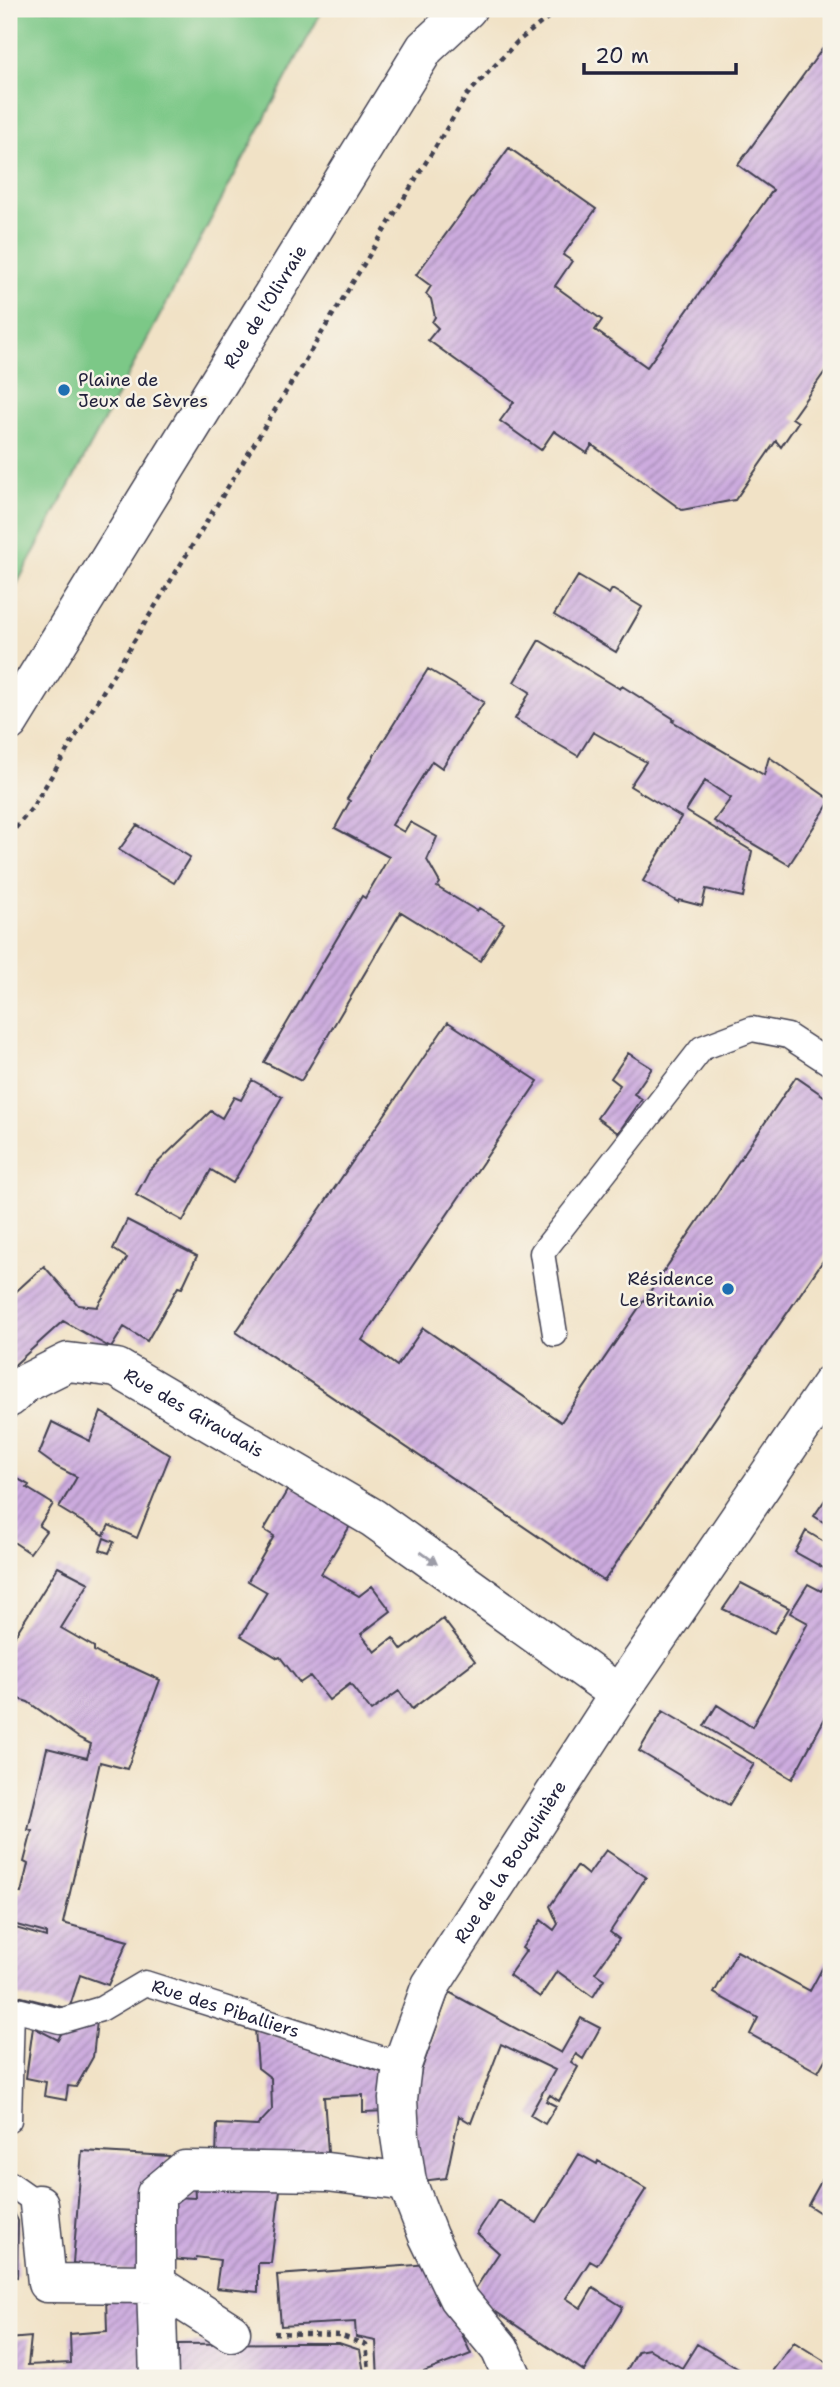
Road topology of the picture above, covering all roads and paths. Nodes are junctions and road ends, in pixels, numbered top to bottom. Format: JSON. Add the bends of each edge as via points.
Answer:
{"nodes":[{"id":1,"x":467,"y":9,"type":"edge"},
{"id":2,"x":559,"y":9,"type":"edge"},
{"id":3,"x":9,"y":722,"type":"edge"},
{"id":4,"x":9,"y":836,"type":"edge"},
{"id":5,"x":831,"y":1064,"type":"edge"},
{"id":6,"x":555,"y":1334,"type":"dead end"},
{"id":7,"x":831,"y":1384,"type":"edge"},
{"id":8,"x":9,"y":1398,"type":"edge"},
{"id":9,"x":619,"y":1695,"type":"junction"},
{"id":10,"x":10,"y":2009,"type":"edge"},
{"id":11,"x":402,"y":2065,"type":"junction"},
{"id":12,"x":9,"y":2120,"type":"edge"},
{"id":13,"x":407,"y":2182,"type":"junction"},
{"id":14,"x":9,"y":2183,"type":"edge"},
{"id":15,"x":40,"y":2204,"type":"joint"},
{"id":16,"x":156,"y":2284,"type":"junction"},
{"id":17,"x":231,"y":2332,"type":"joint"},
{"id":18,"x":159,"y":2378,"type":"edge"},
{"id":19,"x":370,"y":2378,"type":"edge"},
{"id":20,"x":513,"y":2378,"type":"edge"}],
"edges":[{"from":1,"to":3,"type":"street","name":"Rue de l'Olivraie","via":[[425,48]]},
{"from":2,"to":4,"type":"path","via":[[517,42],[467,95],[32,808]]},
{"from":5,"to":6,"type":"lane","via":[[788,1036],[752,1029],[702,1048],[542,1253]]},
{"from":7,"to":9,"type":"street","name":"Rue de la Bouquinière"},
{"from":8,"to":9,"type":"street","name":"Rue des Giraudais","one_way":true,"via":[[24,1384],[68,1362],[117,1368],[373,1518]]},
{"from":9,"to":11,"type":"street","name":"Rue de la Bouquinière","via":[[431,1985]]},
{"from":10,"to":11,"type":"lane","name":"Rue des Piballiers","via":[[60,2021],[101,2009],[145,1983]]},
{"from":10,"to":12,"type":"lane","name":"Rue des Piballiers"},
{"from":11,"to":13,"type":"street","name":"Rue de la Bouquinière","via":[[398,2099]]},
{"from":13,"to":16,"type":"street","via":[[327,2172],[185,2170],[156,2194]]},
{"from":13,"to":20,"type":"street","name":"Rue de la Bouquinière","via":[[458,2298],[500,2349]]},
{"from":14,"to":15,"type":"lane"},
{"from":15,"to":16,"type":"street","via":[[47,2283]]},
{"from":16,"to":17,"type":"street"},
{"from":16,"to":18,"type":"street"},
{"from":17,"to":19,"type":"path","via":[[338,2335],[366,2345]]}]}
